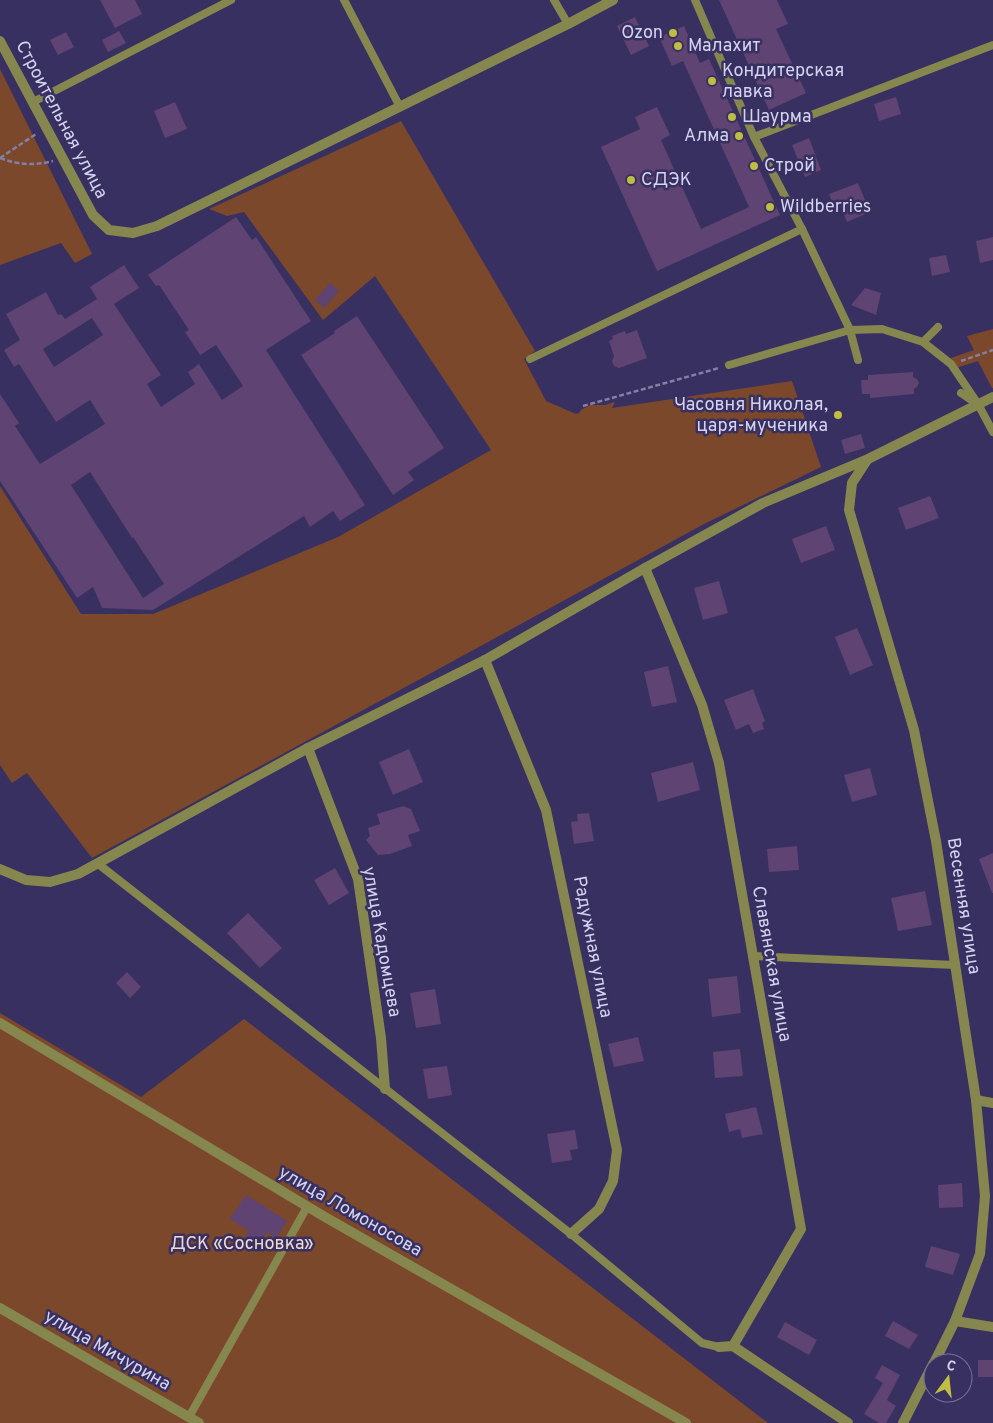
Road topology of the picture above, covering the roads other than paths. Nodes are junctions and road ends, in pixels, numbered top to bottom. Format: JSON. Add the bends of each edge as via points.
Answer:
{"nodes":[{"id":1,"x":232,"y":0,"type":"edge"},
{"id":2,"x":344,"y":0,"type":"edge"},
{"id":3,"x":554,"y":0,"type":"edge"},
{"id":4,"x":612,"y":0,"type":"edge"},
{"id":5,"x":696,"y":0,"type":"edge"},
{"id":6,"x":568,"y":24,"type":"junction"},
{"id":7,"x":0,"y":41,"type":"edge"},
{"id":8,"x":993,"y":45,"type":"edge"},
{"id":9,"x":33,"y":102,"type":"junction"},
{"id":10,"x":400,"y":107,"type":"junction"},
{"id":11,"x":754,"y":137,"type":"junction"},
{"id":12,"x":802,"y":229,"type":"junction"},
{"id":13,"x":938,"y":327,"type":"dead end"},
{"id":14,"x":850,"y":330,"type":"junction"},
{"id":15,"x":923,"y":342,"type":"junction"},
{"id":16,"x":530,"y":359,"type":"dead end"},
{"id":17,"x":858,"y":360,"type":"dead end"},
{"id":18,"x":729,"y":365,"type":"road end"},
{"id":19,"x":961,"y":393,"type":"dead end"},
{"id":20,"x":993,"y":397,"type":"edge"},
{"id":21,"x":978,"y":404,"type":"junction"},
{"id":22,"x":993,"y":432,"type":"edge"},
{"id":23,"x":868,"y":459,"type":"junction"},
{"id":24,"x":645,"y":568,"type":"junction"},
{"id":25,"x":486,"y":660,"type":"junction"},
{"id":26,"x":308,"y":748,"type":"junction"},
{"id":27,"x":97,"y":862,"type":"junction"},
{"id":28,"x":0,"y":869,"type":"edge"},
{"id":29,"x":753,"y":956,"type":"junction"},
{"id":30,"x":955,"y":965,"type":"junction"},
{"id":31,"x":0,"y":1023,"type":"edge"},
{"id":32,"x":385,"y":1089,"type":"junction"},
{"id":33,"x":976,"y":1100,"type":"junction"},
{"id":34,"x":993,"y":1103,"type":"edge"},
{"id":35,"x":307,"y":1206,"type":"junction"},
{"id":36,"x":571,"y":1234,"type":"junction"},
{"id":37,"x":0,"y":1308,"type":"edge"},
{"id":38,"x":955,"y":1321,"type":"junction"},
{"id":39,"x":993,"y":1326,"type":"edge"},
{"id":40,"x":733,"y":1346,"type":"junction"},
{"id":41,"x":719,"y":1348,"type":"joint"},
{"id":42,"x":939,"y":1353,"type":"edge"},
{"id":43,"x":923,"y":1384,"type":"edge"},
{"id":44,"x":189,"y":1417,"type":"junction"},
{"id":45,"x":199,"y":1423,"type":"edge"},
{"id":46,"x":686,"y":1423,"type":"edge"},
{"id":47,"x":848,"y":1423,"type":"edge"},
{"id":48,"x":903,"y":1423,"type":"edge"}],
"edges":[{"from":1,"to":9,"type":"lane"},
{"from":2,"to":10,"type":"lane"},
{"from":3,"to":6,"type":"lane"},
{"from":4,"to":6,"type":"street","name":"Строительная улица"},
{"from":5,"to":11,"type":"lane"},
{"from":6,"to":10,"type":"street","name":"Строительная улица"},
{"from":7,"to":9,"type":"street","name":"Строительная улица"},
{"from":8,"to":11,"type":"lane"},
{"from":9,"to":10,"type":"street","name":"Строительная улица","via":[[93,214],[109,230],[133,233],[157,226]]},
{"from":11,"to":12,"type":"lane"},
{"from":12,"to":14,"type":"lane"},
{"from":12,"to":16,"type":"lane"},
{"from":13,"to":15,"type":"lane"},
{"from":14,"to":15,"type":"lane","via":[[882,329]]},
{"from":14,"to":17,"type":"lane"},
{"from":14,"to":18,"type":"lane"},
{"from":15,"to":21,"type":"lane","via":[[951,364]]},
{"from":19,"to":21,"type":"lane"},
{"from":20,"to":21,"type":"street"},
{"from":21,"to":22,"type":"lane"},
{"from":21,"to":23,"type":"street"},
{"from":23,"to":24,"type":"street","via":[[840,465]]},
{"from":23,"to":30,"type":"street","name":"Весенняя улица","via":[[852,483],[849,510],[914,730]]},
{"from":24,"to":25,"type":"street"},
{"from":24,"to":29,"type":"street","name":"Славянская улица","via":[[702,705],[719,763]]},
{"from":25,"to":26,"type":"street"},
{"from":25,"to":36,"type":"street","name":"Радужная улица","via":[[546,810],[617,1150],[613,1181],[599,1210]]},
{"from":26,"to":27,"type":"street"},
{"from":26,"to":32,"type":"street","name":"улица Кадомцева","via":[[358,879],[382,1038]]},
{"from":27,"to":28,"type":"street","via":[[78,874],[50,882],[26,880]]},
{"from":27,"to":32,"type":"lane"},
{"from":29,"to":30,"type":"lane"},
{"from":29,"to":40,"type":"street","name":"Славянская улица","via":[[801,1229]]},
{"from":30,"to":33,"type":"street","name":"Весенняя улица"},
{"from":31,"to":35,"type":"street","name":"улица Ломоносова"},
{"from":32,"to":36,"type":"lane"},
{"from":33,"to":34,"type":"street"},
{"from":33,"to":38,"type":"street","name":"Весенняя улица","via":[[985,1196],[980,1254]]},
{"from":35,"to":44,"type":"lane"},
{"from":35,"to":46,"type":"street","name":"улица Ломоносова"},
{"from":36,"to":41,"type":"lane","via":[[702,1343]]},
{"from":37,"to":44,"type":"street","name":"улица Мичурина"},
{"from":38,"to":39,"type":"street"},
{"from":38,"to":42,"type":"street","name":"Весенняя улица"},
{"from":40,"to":41,"type":"street"},
{"from":40,"to":47,"type":"street"},
{"from":43,"to":48,"type":"street","name":"Весенняя улица"},
{"from":44,"to":45,"type":"street","name":"улица Мичурина"}]}
